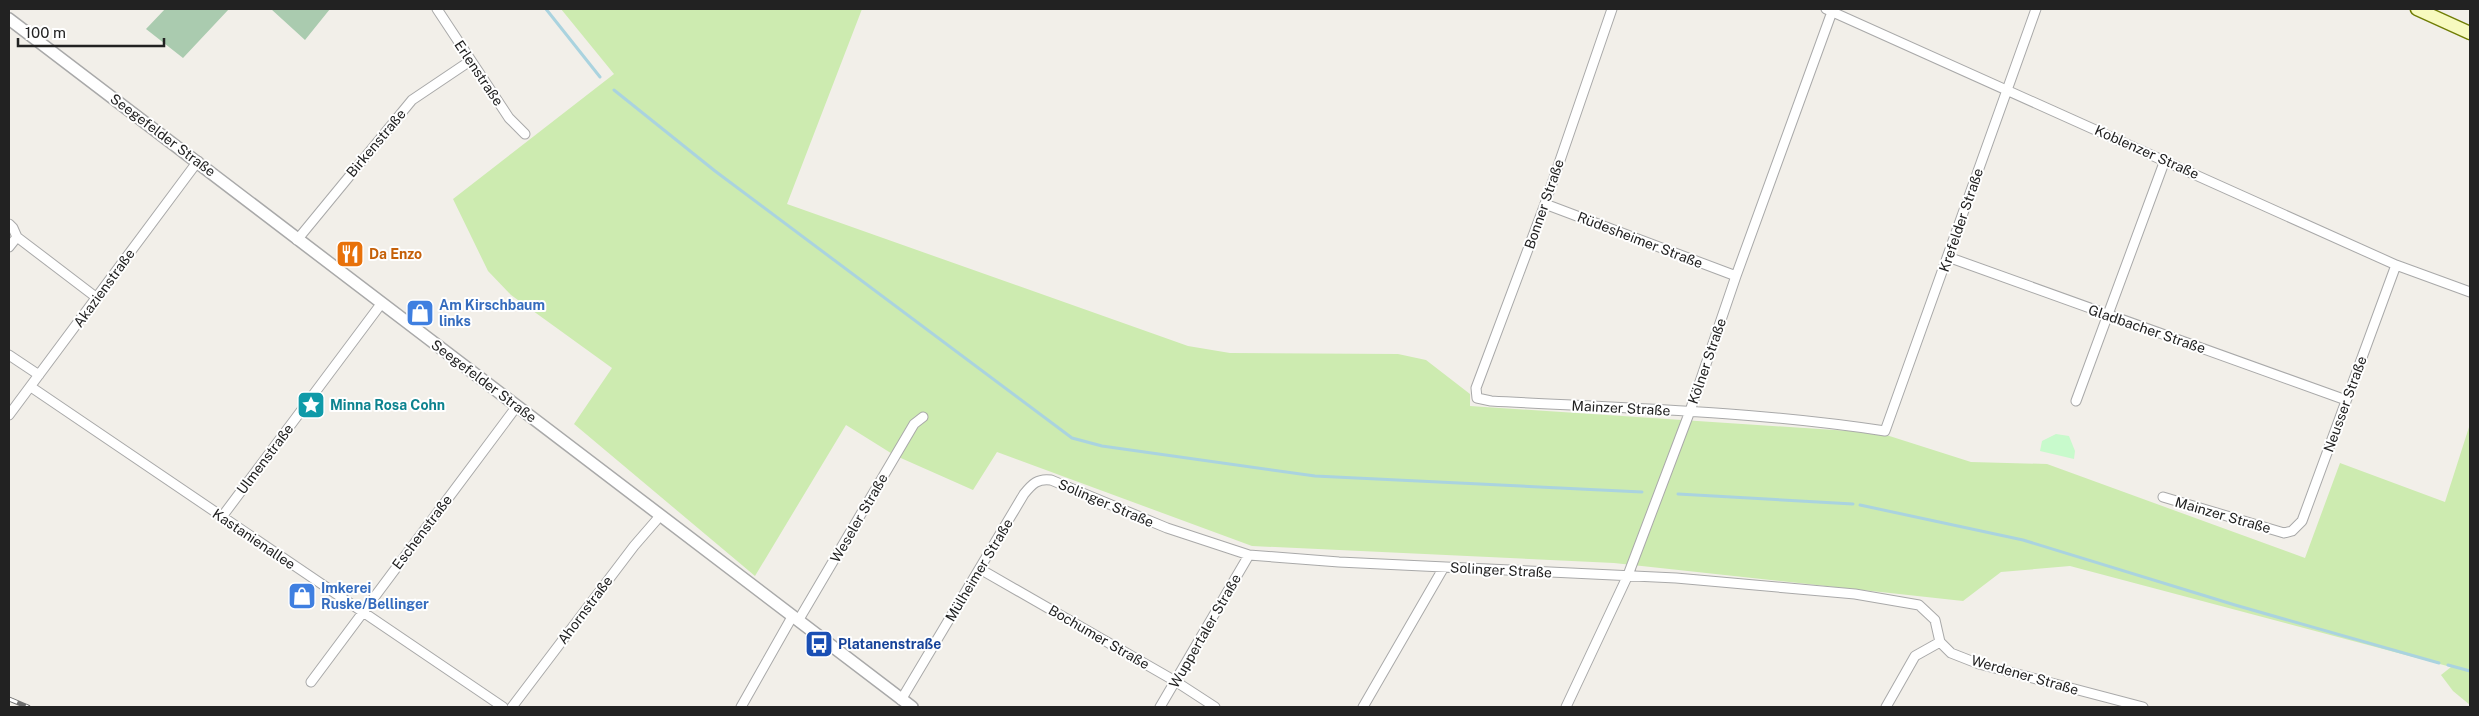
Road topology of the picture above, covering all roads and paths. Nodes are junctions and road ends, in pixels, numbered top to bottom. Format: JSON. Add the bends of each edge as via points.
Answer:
{"nodes":[{"id":1,"x":437,"y":9,"type":"edge"},
{"id":2,"x":1612,"y":9,"type":"edge"},
{"id":3,"x":2036,"y":9,"type":"edge"},
{"id":4,"x":2417,"y":9,"type":"edge"},
{"id":5,"x":1830,"y":10,"type":"edge"},
{"id":6,"x":9,"y":19,"type":"edge"},
{"id":7,"x":2470,"y":33,"type":"edge"},
{"id":8,"x":470,"y":61,"type":"junction"},
{"id":9,"x":2006,"y":91,"type":"junction"},
{"id":10,"x":525,"y":134,"type":"dead end"},
{"id":11,"x":2165,"y":160,"type":"junction"},
{"id":12,"x":198,"y":161,"type":"junction"},
{"id":13,"x":1545,"y":204,"type":"junction"},
{"id":14,"x":9,"y":224,"type":"edge"},
{"id":15,"x":16,"y":237,"type":"junction"},
{"id":16,"x":297,"y":240,"type":"junction"},
{"id":17,"x":9,"y":247,"type":"edge"},
{"id":18,"x":1948,"y":256,"type":"junction"},
{"id":19,"x":2396,"y":265,"type":"junction"},
{"id":20,"x":1736,"y":276,"type":"junction"},
{"id":21,"x":2470,"y":292,"type":"edge"},
{"id":22,"x":97,"y":298,"type":"junction"},
{"id":23,"x":382,"y":304,"type":"junction"},
{"id":24,"x":2108,"y":316,"type":"junction"},
{"id":25,"x":9,"y":355,"type":"edge"},
{"id":26,"x":40,"y":375,"type":"junction"},
{"id":27,"x":31,"y":387,"type":"junction"},
{"id":28,"x":1477,"y":398,"type":"joint"},
{"id":29,"x":2346,"y":400,"type":"junction"},
{"id":30,"x":2076,"y":401,"type":"dead end"},
{"id":31,"x":517,"y":406,"type":"junction"},
{"id":32,"x":1690,"y":412,"type":"junction"},
{"id":33,"x":9,"y":414,"type":"edge"},
{"id":34,"x":923,"y":418,"type":"dead end"},
{"id":35,"x":1885,"y":431,"type":"joint"},
{"id":36,"x":1051,"y":480,"type":"joint"},
{"id":37,"x":2162,"y":498,"type":"dead end"},
{"id":38,"x":660,"y":516,"type":"junction"},
{"id":39,"x":221,"y":518,"type":"junction"},
{"id":40,"x":2284,"y":533,"type":"joint"},
{"id":41,"x":1249,"y":555,"type":"junction"},
{"id":42,"x":1444,"y":567,"type":"junction"},
{"id":43,"x":980,"y":569,"type":"junction"},
{"id":44,"x":1628,"y":575,"type":"junction"},
{"id":45,"x":363,"y":611,"type":"junction"},
{"id":46,"x":795,"y":619,"type":"junction"},
{"id":47,"x":1940,"y":642,"type":"junction"},
{"id":48,"x":1176,"y":681,"type":"junction"},
{"id":49,"x":311,"y":682,"type":"dead end"},
{"id":50,"x":901,"y":700,"type":"junction"},
{"id":51,"x":502,"y":707,"type":"edge"},
{"id":52,"x":512,"y":707,"type":"edge"},
{"id":53,"x":741,"y":707,"type":"edge"},
{"id":54,"x":912,"y":707,"type":"edge"},
{"id":55,"x":1160,"y":707,"type":"edge"},
{"id":56,"x":1215,"y":707,"type":"edge"},
{"id":57,"x":1363,"y":707,"type":"edge"},
{"id":58,"x":1566,"y":707,"type":"edge"},
{"id":59,"x":1886,"y":707,"type":"edge"},
{"id":60,"x":2141,"y":707,"type":"edge"}],
"edges":[{"from":1,"to":8,"type":"street","name":"Erlenstraße"},
{"from":2,"to":13,"type":"street","name":"Bonner Straße"},
{"from":3,"to":9,"type":"street","name":"Krefelder Straße"},
{"from":4,"to":7,"type":"main road"},
{"from":5,"to":9,"type":"street","name":"Koblenzer Straße"},
{"from":5,"to":20,"type":"street","name":"Kölner Straße"},
{"from":6,"to":12,"type":"street","name":"Seegefelder Straße"},
{"from":8,"to":10,"type":"street","name":"Erlenstraße","via":[[509,118]]},
{"from":8,"to":16,"type":"street","name":"Birkenstraße","via":[[412,100]]},
{"from":9,"to":11,"type":"street","name":"Koblenzer Straße"},
{"from":9,"to":18,"type":"street","name":"Krefelder Straße"},
{"from":11,"to":19,"type":"street","name":"Koblenzer Straße"},
{"from":11,"to":24,"type":"street"},
{"from":12,"to":16,"type":"street","name":"Seegefelder Straße"},
{"from":12,"to":22,"type":"street","name":"Akazienstraße"},
{"from":13,"to":20,"type":"street","name":"Rüdesheimer Straße"},
{"from":13,"to":28,"type":"street","name":"Bonner Straße","via":[[1476,388]]},
{"from":14,"to":15,"type":"street","via":[[14,228]]},
{"from":15,"to":17,"type":"street"},
{"from":15,"to":22,"type":"street"},
{"from":16,"to":23,"type":"street","name":"Seegefelder Straße"},
{"from":18,"to":24,"type":"street","name":"Gladbacher Straße"},
{"from":18,"to":35,"type":"street","name":"Krefelder Straße"},
{"from":19,"to":21,"type":"street","name":"Koblenzer Straße"},
{"from":19,"to":29,"type":"street","name":"Neusser Straße"},
{"from":20,"to":32,"type":"street","name":"Kölner Straße"},
{"from":22,"to":26,"type":"street","name":"Akazienstraße"},
{"from":23,"to":31,"type":"street","name":"Seegefelder Straße"},
{"from":23,"to":39,"type":"street","name":"Ulmenstraße"},
{"from":24,"to":29,"type":"street","name":"Gladbacher Straße"},
{"from":24,"to":30,"type":"street"},
{"from":25,"to":26,"type":"street"},
{"from":26,"to":27,"type":"street","name":"Akazienstraße"},
{"from":27,"to":33,"type":"street","name":"Akazienstraße"},
{"from":27,"to":39,"type":"street","name":"Kastanienallee"},
{"from":28,"to":32,"type":"street","name":"Mainzer Straße"},
{"from":29,"to":40,"type":"street","name":"Neusser Straße","via":[[2302,521],[2292,531]]},
{"from":31,"to":38,"type":"street","name":"Seegefelder Straße"},
{"from":31,"to":45,"type":"street","name":"Eschenstraße"},
{"from":32,"to":35,"type":"street","name":"Mainzer Straße","via":[[1826,422]]},
{"from":32,"to":44,"type":"street","name":"Kölner Straße"},
{"from":34,"to":46,"type":"street","name":"Weseler Straße","via":[[914,424]]},
{"from":36,"to":41,"type":"street","name":"Solinger Straße","via":[[1167,528]]},
{"from":36,"to":43,"type":"street","name":"Mülheimer Straße","via":[[1042,479],[1032,484],[1024,494]]},
{"from":37,"to":40,"type":"street","name":"Mainzer Straße"},
{"from":38,"to":46,"type":"street","name":"Seegefelder Straße"},
{"from":38,"to":52,"type":"street","name":"Ahornstraße"},
{"from":39,"to":45,"type":"street","name":"Kastanienallee"},
{"from":41,"to":42,"type":"street","name":"Solinger Straße"},
{"from":41,"to":48,"type":"street","name":"Wuppertaler Straße"},
{"from":42,"to":44,"type":"street","name":"Solinger Straße"},
{"from":42,"to":57,"type":"street"},
{"from":43,"to":48,"type":"street","name":"Bochumer Straße"},
{"from":43,"to":50,"type":"street","name":"Mülheimer Straße"},
{"from":44,"to":47,"type":"street","name":"Solinger Straße","via":[[1771,585],[1919,605],[1935,620]]},
{"from":44,"to":58,"type":"street","name":"Kölner Straße"},
{"from":45,"to":49,"type":"street","name":"Eschenstraße"},
{"from":45,"to":51,"type":"street","name":"Kastanienallee"},
{"from":46,"to":50,"type":"street","name":"Seegefelder Straße"},
{"from":46,"to":53,"type":"street"},
{"from":47,"to":59,"type":"street","via":[[1915,656]]},
{"from":47,"to":60,"type":"street","name":"Werdener Straße","via":[[1951,653],[1979,664]]},
{"from":48,"to":55,"type":"street","name":"Wuppertaler Straße"},
{"from":48,"to":56,"type":"street","name":"Bochumer Straße"},
{"from":50,"to":54,"type":"street","name":"Seegefelder Straße"}]}
